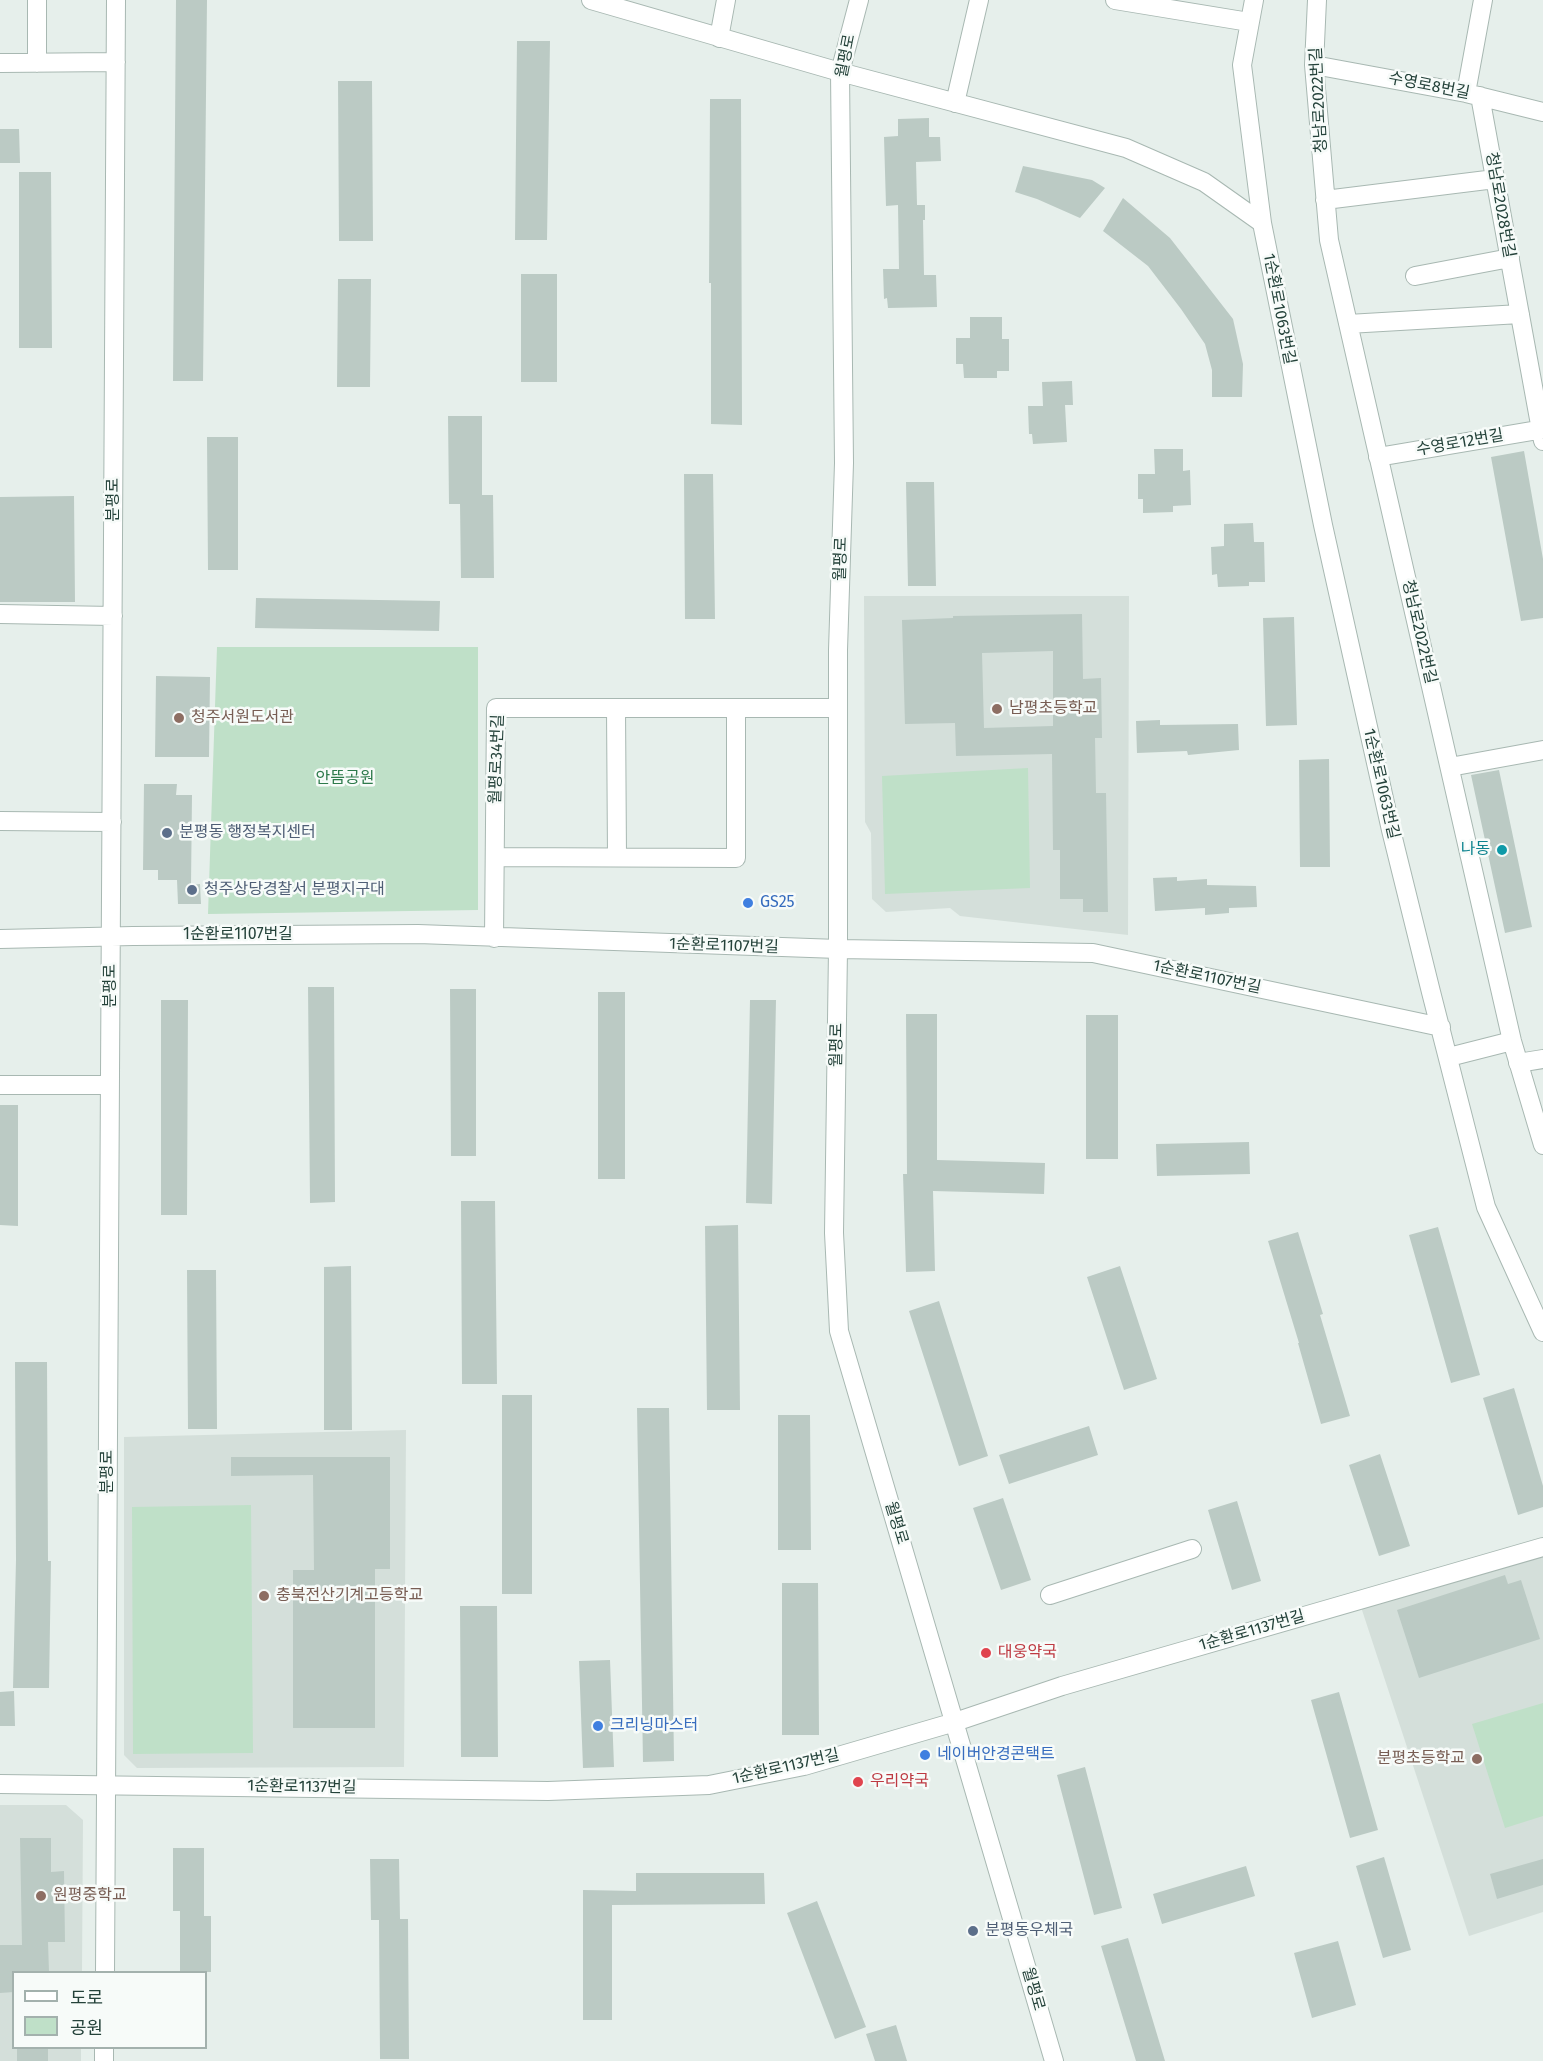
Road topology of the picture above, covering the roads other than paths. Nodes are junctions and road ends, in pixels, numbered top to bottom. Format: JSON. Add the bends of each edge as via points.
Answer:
{"nodes":[{"id":1,"x":37,"y":0,"type":"edge"},
{"id":2,"x":116,"y":0,"type":"edge"},
{"id":3,"x":591,"y":0,"type":"edge"},
{"id":4,"x":726,"y":0,"type":"edge"},
{"id":5,"x":859,"y":0,"type":"edge"},
{"id":6,"x":979,"y":0,"type":"edge"},
{"id":7,"x":1115,"y":0,"type":"edge"},
{"id":8,"x":1254,"y":0,"type":"edge"},
{"id":9,"x":1317,"y":0,"type":"edge"},
{"id":10,"x":1483,"y":0,"type":"edge"},
{"id":11,"x":1250,"y":22,"type":"junction"},
{"id":12,"x":719,"y":38,"type":"junction"},
{"id":13,"x":116,"y":62,"type":"junction"},
{"id":14,"x":0,"y":63,"type":"edge"},
{"id":15,"x":37,"y":63,"type":"junction"},
{"id":16,"x":1314,"y":64,"type":"junction"},
{"id":17,"x":840,"y":72,"type":"junction"},
{"id":18,"x":1473,"y":94,"type":"junction"},
{"id":19,"x":955,"y":103,"type":"junction"},
{"id":20,"x":1543,"y":112,"type":"edge"},
{"id":21,"x":1495,"y":179,"type":"junction"},
{"id":22,"x":1325,"y":200,"type":"junction"},
{"id":23,"x":1262,"y":223,"type":"junction"},
{"id":24,"x":1510,"y":258,"type":"junction"},
{"id":25,"x":1415,"y":276,"type":"dead end"},
{"id":26,"x":1520,"y":314,"type":"junction"},
{"id":27,"x":1348,"y":324,"type":"junction"},
{"id":28,"x":1542,"y":433,"type":"edge"},
{"id":29,"x":1378,"y":457,"type":"junction"},
{"id":30,"x":0,"y":614,"type":"edge"},
{"id":31,"x":113,"y":616,"type":"junction"},
{"id":32,"x":616,"y":708,"type":"junction"},
{"id":33,"x":736,"y":708,"type":"junction"},
{"id":34,"x":838,"y":708,"type":"junction"},
{"id":35,"x":1543,"y":750,"type":"edge"},
{"id":36,"x":1450,"y":767,"type":"junction"},
{"id":37,"x":0,"y":821,"type":"edge"},
{"id":38,"x":112,"y":822,"type":"junction"},
{"id":39,"x":495,"y":856,"type":"junction"},
{"id":40,"x":617,"y":857,"type":"junction"},
{"id":41,"x":111,"y":936,"type":"junction"},
{"id":42,"x":494,"y":938,"type":"junction"},
{"id":43,"x":0,"y":939,"type":"edge"},
{"id":44,"x":838,"y":949,"type":"junction"},
{"id":45,"x":1441,"y":1027,"type":"junction"},
{"id":46,"x":1512,"y":1041,"type":"junction"},
{"id":47,"x":1449,"y":1057,"type":"junction"},
{"id":48,"x":1543,"y":1059,"type":"edge"},
{"id":49,"x":1518,"y":1064,"type":"junction"},
{"id":50,"x":0,"y":1085,"type":"edge"},
{"id":51,"x":110,"y":1085,"type":"junction"},
{"id":52,"x":1543,"y":1145,"type":"edge"},
{"id":53,"x":1543,"y":1332,"type":"edge"},
{"id":54,"x":1543,"y":1547,"type":"edge"},
{"id":55,"x":1192,"y":1550,"type":"dead end"},
{"id":56,"x":1050,"y":1595,"type":"dead end"},
{"id":57,"x":955,"y":1722,"type":"junction"},
{"id":58,"x":0,"y":1784,"type":"edge"},
{"id":59,"x":106,"y":1785,"type":"junction"},
{"id":60,"x":105,"y":1971,"type":"edge"},
{"id":61,"x":1054,"y":2061,"type":"edge"}],
"edges":[{"from":1,"to":15,"type":"street"},
{"from":2,"to":13,"type":"street","name":"분평로"},
{"from":3,"to":12,"type":"street"},
{"from":4,"to":12,"type":"street"},
{"from":5,"to":17,"type":"street","name":"월평로"},
{"from":6,"to":19,"type":"street"},
{"from":7,"to":11,"type":"street"},
{"from":8,"to":11,"type":"street","name":"1순환로1063번길"},
{"from":9,"to":16,"type":"street","name":"청남로2022번길"},
{"from":10,"to":18,"type":"street","name":"청남로2028번길"},
{"from":11,"to":23,"type":"street","name":"1순환로1063번길","via":[[1242,65]]},
{"from":12,"to":17,"type":"street"},
{"from":13,"to":15,"type":"street"},
{"from":13,"to":31,"type":"street","name":"분평로"},
{"from":14,"to":15,"type":"street"},
{"from":16,"to":18,"type":"street","name":"수영로8번길"},
{"from":16,"to":22,"type":"street","name":"청남로2022번길"},
{"from":17,"to":19,"type":"street"},
{"from":17,"to":34,"type":"street","name":"월평로","via":[[844,463]]},
{"from":18,"to":20,"type":"street","name":"수영로8번길"},
{"from":18,"to":21,"type":"street","name":"청남로2028번길"},
{"from":19,"to":23,"type":"street","via":[[1126,148],[1204,182]]},
{"from":21,"to":22,"type":"street"},
{"from":21,"to":24,"type":"street","name":"청남로2028번길"},
{"from":22,"to":27,"type":"street","name":"청남로2022번길","via":[[1329,240]]},
{"from":23,"to":45,"type":"street","name":"1순환로1063번길","via":[[1323,525],[1391,830]]},
{"from":24,"to":25,"type":"street"},
{"from":24,"to":26,"type":"street","name":"청남로2028번길"},
{"from":26,"to":27,"type":"street"},
{"from":26,"to":28,"type":"street","name":"청남로2028번길"},
{"from":27,"to":29,"type":"street","name":"청남로2022번길"},
{"from":28,"to":29,"type":"street","name":"수영로12번길"},
{"from":29,"to":36,"type":"street","name":"청남로2022번길"},
{"from":30,"to":31,"type":"street"},
{"from":31,"to":38,"type":"street","name":"분평로"},
{"from":32,"to":33,"type":"street","name":"월평로34번길"},
{"from":32,"to":39,"type":"street","name":"월평로34번길","via":[[496,708]]},
{"from":32,"to":40,"type":"street"},
{"from":33,"to":34,"type":"street","name":"월평로34번길"},
{"from":33,"to":40,"type":"street","via":[[736,858]]},
{"from":34,"to":44,"type":"street","name":"월평로"},
{"from":35,"to":36,"type":"street"},
{"from":36,"to":46,"type":"street","name":"청남로2022번길"},
{"from":37,"to":38,"type":"street"},
{"from":38,"to":41,"type":"street","name":"분평로"},
{"from":39,"to":40,"type":"street"},
{"from":39,"to":42,"type":"street","name":"월평로34번길"},
{"from":41,"to":42,"type":"street","name":"1순환로1107번길","via":[[418,934]]},
{"from":41,"to":43,"type":"street","name":"1순환로1107번길"},
{"from":41,"to":51,"type":"street","name":"분평로"},
{"from":42,"to":44,"type":"street","name":"1순환로1107번길"},
{"from":44,"to":45,"type":"street","name":"1순환로1107번길","via":[[1093,953]]},
{"from":44,"to":57,"type":"street","name":"월평로","via":[[834,1233],[839,1331]]},
{"from":45,"to":47,"type":"street","name":"1순환로1063번길"},
{"from":46,"to":47,"type":"street"},
{"from":46,"to":49,"type":"street","name":"청남로2022번길"},
{"from":47,"to":53,"type":"street","name":"1순환로1063번길","via":[[1486,1207]]},
{"from":48,"to":49,"type":"street"},
{"from":49,"to":52,"type":"street","name":"청남로2022번길"},
{"from":50,"to":51,"type":"street"},
{"from":51,"to":59,"type":"street","name":"분평로"},
{"from":54,"to":57,"type":"street","name":"1순환로1137번길","via":[[1073,1683]]},
{"from":55,"to":56,"type":"street"},
{"from":57,"to":59,"type":"street","name":"1순환로1137번길","via":[[804,1766],[710,1785],[548,1791]]},
{"from":57,"to":61,"type":"street","name":"월평로"},
{"from":58,"to":59,"type":"street","name":"1순환로1137번길"},
{"from":59,"to":60,"type":"street","name":"분평로"}]}
